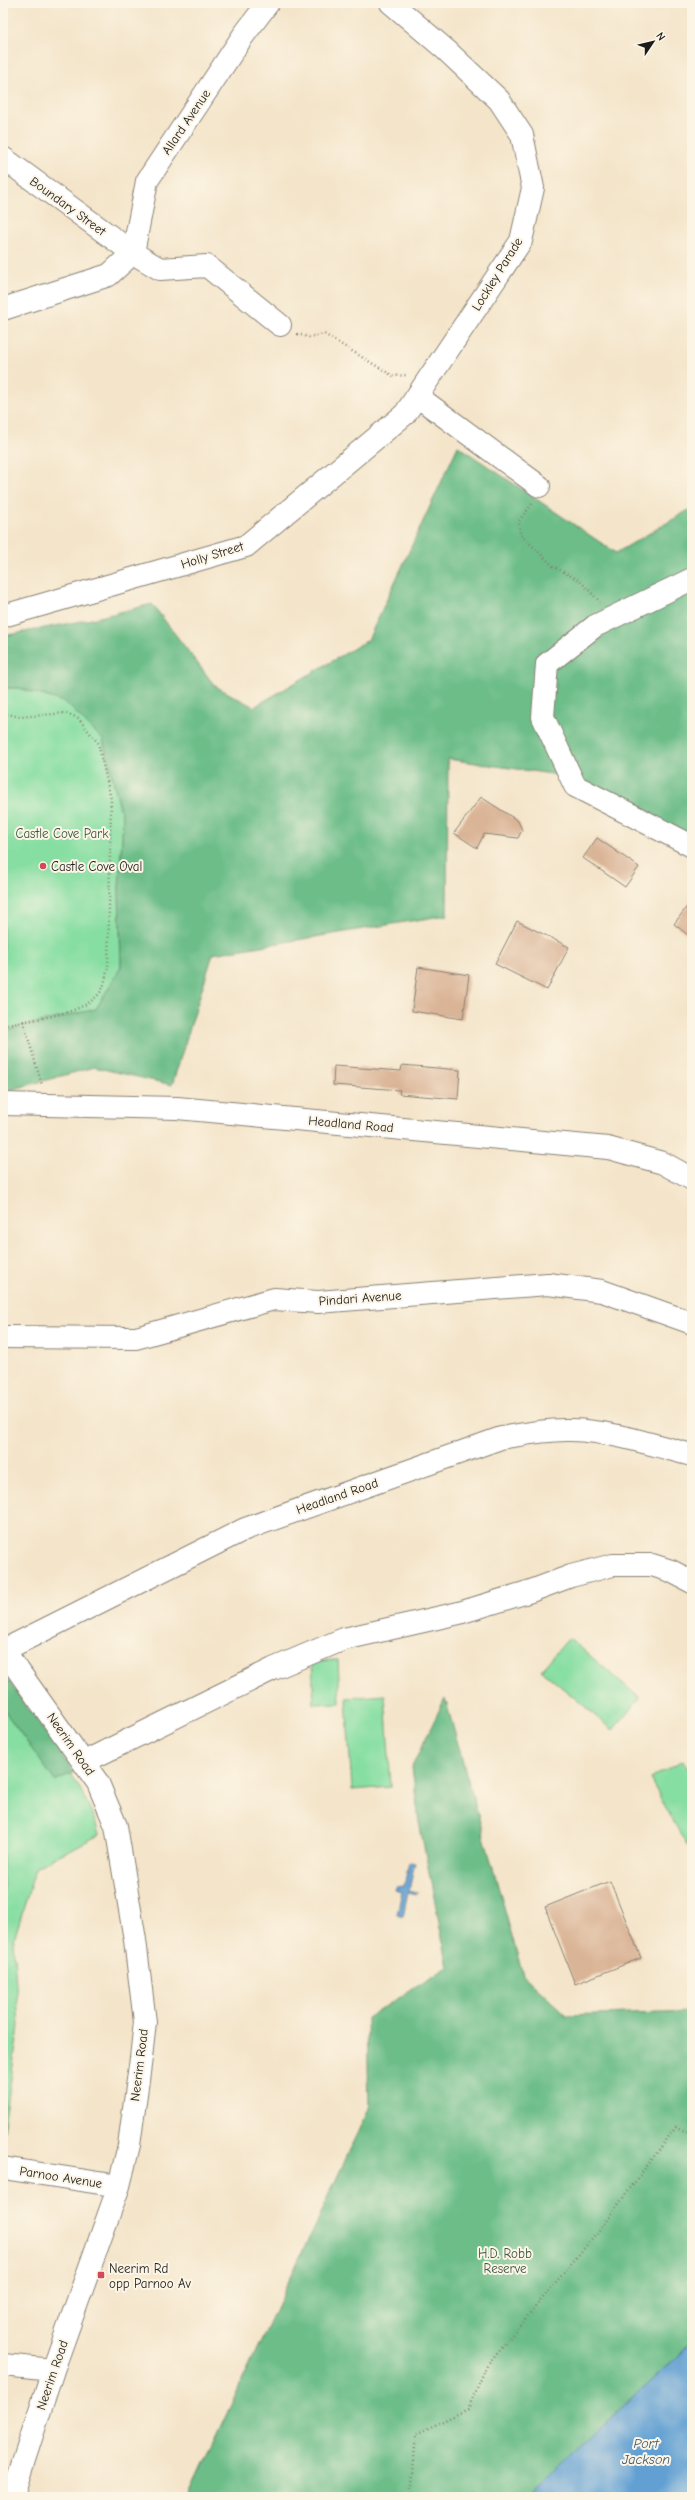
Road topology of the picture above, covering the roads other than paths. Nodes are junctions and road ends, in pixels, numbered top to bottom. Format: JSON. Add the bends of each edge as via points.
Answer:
{"nodes":[{"id":1,"x":268,"y":3,"type":"edge"},
{"id":2,"x":391,"y":3,"type":"edge"},
{"id":3,"x":3,"y":158,"type":"edge"},
{"id":4,"x":133,"y":253,"type":"junction"},
{"id":5,"x":3,"y":309,"type":"edge"},
{"id":6,"x":280,"y":325,"type":"road end"},
{"id":7,"x":422,"y":389,"type":"junction"},
{"id":8,"x":405,"y":414,"type":"joint"},
{"id":9,"x":539,"y":486,"type":"road end"},
{"id":10,"x":692,"y":579,"type":"edge"},
{"id":11,"x":3,"y":616,"type":"edge"},
{"id":12,"x":692,"y":846,"type":"edge"},
{"id":13,"x":3,"y":1104,"type":"edge"},
{"id":14,"x":692,"y":1179,"type":"edge"},
{"id":15,"x":692,"y":1322,"type":"edge"},
{"id":16,"x":3,"y":1337,"type":"edge"},
{"id":17,"x":692,"y":1455,"type":"edge"},
{"id":18,"x":692,"y":1582,"type":"edge"},
{"id":19,"x":3,"y":1650,"type":"edge"},
{"id":20,"x":84,"y":1762,"type":"junction"},
{"id":21,"x":3,"y":2168,"type":"edge"},
{"id":22,"x":119,"y":2186,"type":"junction"},
{"id":23,"x":3,"y":2365,"type":"edge"},
{"id":24,"x":53,"y":2370,"type":"junction"},
{"id":25,"x":12,"y":2497,"type":"edge"}],
"edges":[{"from":1,"to":4,"type":"street","name":"Allard Avenue","via":[[243,36],[147,181]]},
{"from":2,"to":7,"type":"street","name":"Lockley Parade","via":[[499,100],[522,135],[533,188],[521,241]]},
{"from":3,"to":4,"type":"street","name":"Boundary Street"},
{"from":4,"to":5,"type":"street","via":[[109,275]]},
{"from":4,"to":6,"type":"street","name":"Boundary Street","via":[[160,269],[207,266]]},
{"from":7,"to":8,"type":"street","name":"Lockley Parade"},
{"from":7,"to":9,"type":"street"},
{"from":8,"to":11,"type":"street","name":"Holly Street","via":[[246,546]]},
{"from":10,"to":12,"type":"street","via":[[595,626],[547,664],[543,717],[576,786]]},
{"from":13,"to":14,"type":"street","name":"Headland Road","via":[[177,1108],[608,1148],[663,1164]]},
{"from":15,"to":16,"type":"street","name":"Pindari Avenue","via":[[602,1291],[548,1284],[318,1302],[274,1299],[136,1338]]},
{"from":17,"to":19,"type":"street","name":"Headland Road","via":[[613,1434],[572,1430],[538,1431],[501,1438],[245,1529]]},
{"from":18,"to":20,"type":"street","via":[[652,1565],[613,1565],[570,1576],[459,1613],[344,1639],[273,1669]]},
{"from":19,"to":20,"type":"street","name":"Neerim Road"},
{"from":20,"to":22,"type":"street","name":"Neerim Road","via":[[98,1783],[116,1826],[145,2022],[129,2145]]},
{"from":21,"to":22,"type":"street","name":"Parnoo Avenue"},
{"from":22,"to":24,"type":"street","name":"Neerim Road"},
{"from":23,"to":24,"type":"street"},
{"from":24,"to":25,"type":"street","name":"Neerim Road"}]}
